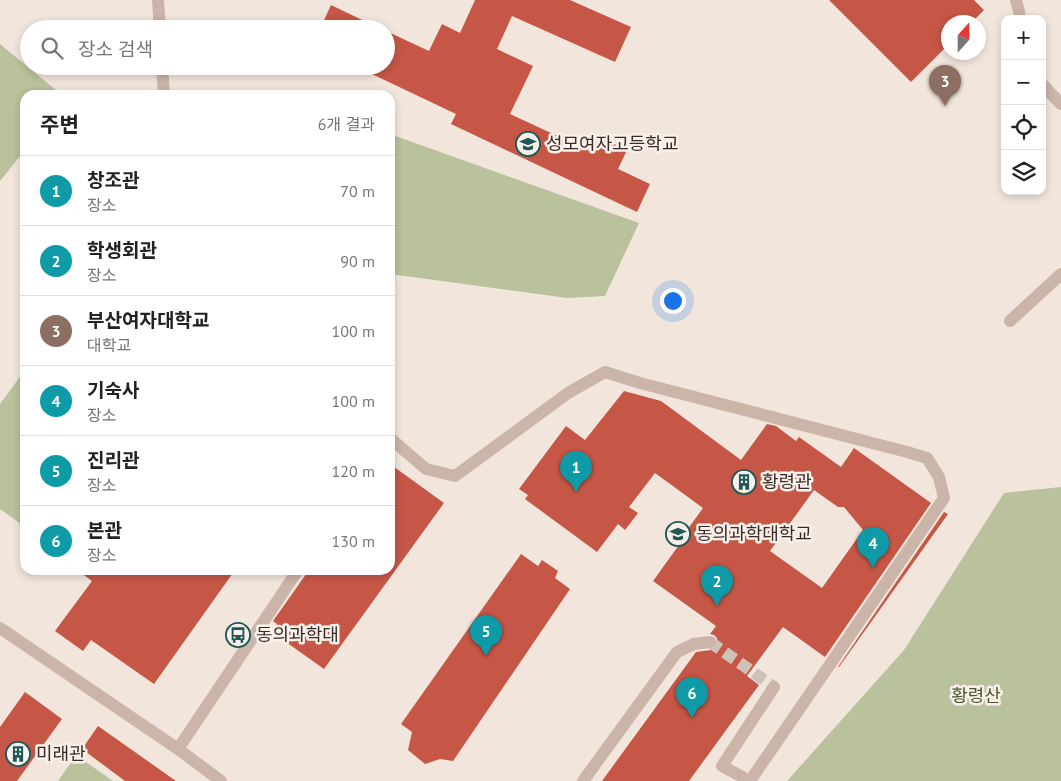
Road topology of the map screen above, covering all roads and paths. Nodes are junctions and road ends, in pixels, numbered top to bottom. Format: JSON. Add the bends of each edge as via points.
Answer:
{"nodes":[{"id":1,"x":158,"y":0,"type":"edge"},
{"id":2,"x":1016,"y":0,"type":"edge"},
{"id":3,"x":1020,"y":15,"type":"edge"},
{"id":4,"x":159,"y":20,"type":"edge"},
{"id":5,"x":163,"y":75,"type":"edge"},
{"id":6,"x":1046,"y":88,"type":"edge"},
{"id":7,"x":164,"y":90,"type":"edge"},
{"id":8,"x":1061,"y":104,"type":"edge"},
{"id":9,"x":1061,"y":274,"type":"edge"},
{"id":10,"x":1010,"y":321,"type":"dead end"},
{"id":11,"x":395,"y":442,"type":"edge"},
{"id":12,"x":295,"y":575,"type":"edge"},
{"id":13,"x":0,"y":628,"type":"edge"},
{"id":14,"x":710,"y":642,"type":"dead end"},
{"id":15,"x":774,"y":687,"type":"dead end"},
{"id":16,"x":178,"y":749,"type":"junction"},
{"id":17,"x":222,"y":781,"type":"edge"},
{"id":18,"x":583,"y":781,"type":"edge"}],
"edges":[{"from":1,"to":4,"type":"street"},
{"from":2,"to":3,"type":"street"},
{"from":5,"to":7,"type":"street"},
{"from":6,"to":8,"type":"street"},
{"from":9,"to":10,"type":"street"},
{"from":11,"to":15,"type":"street","via":[[426,469],[455,476],[568,392],[606,372],[927,458],[939,477],[944,498],[750,781],[722,766]]},
{"from":12,"to":16,"type":"street"},
{"from":13,"to":16,"type":"street"},
{"from":14,"to":18,"type":"street","via":[[694,644],[677,652]]},
{"from":16,"to":17,"type":"street"}]}
